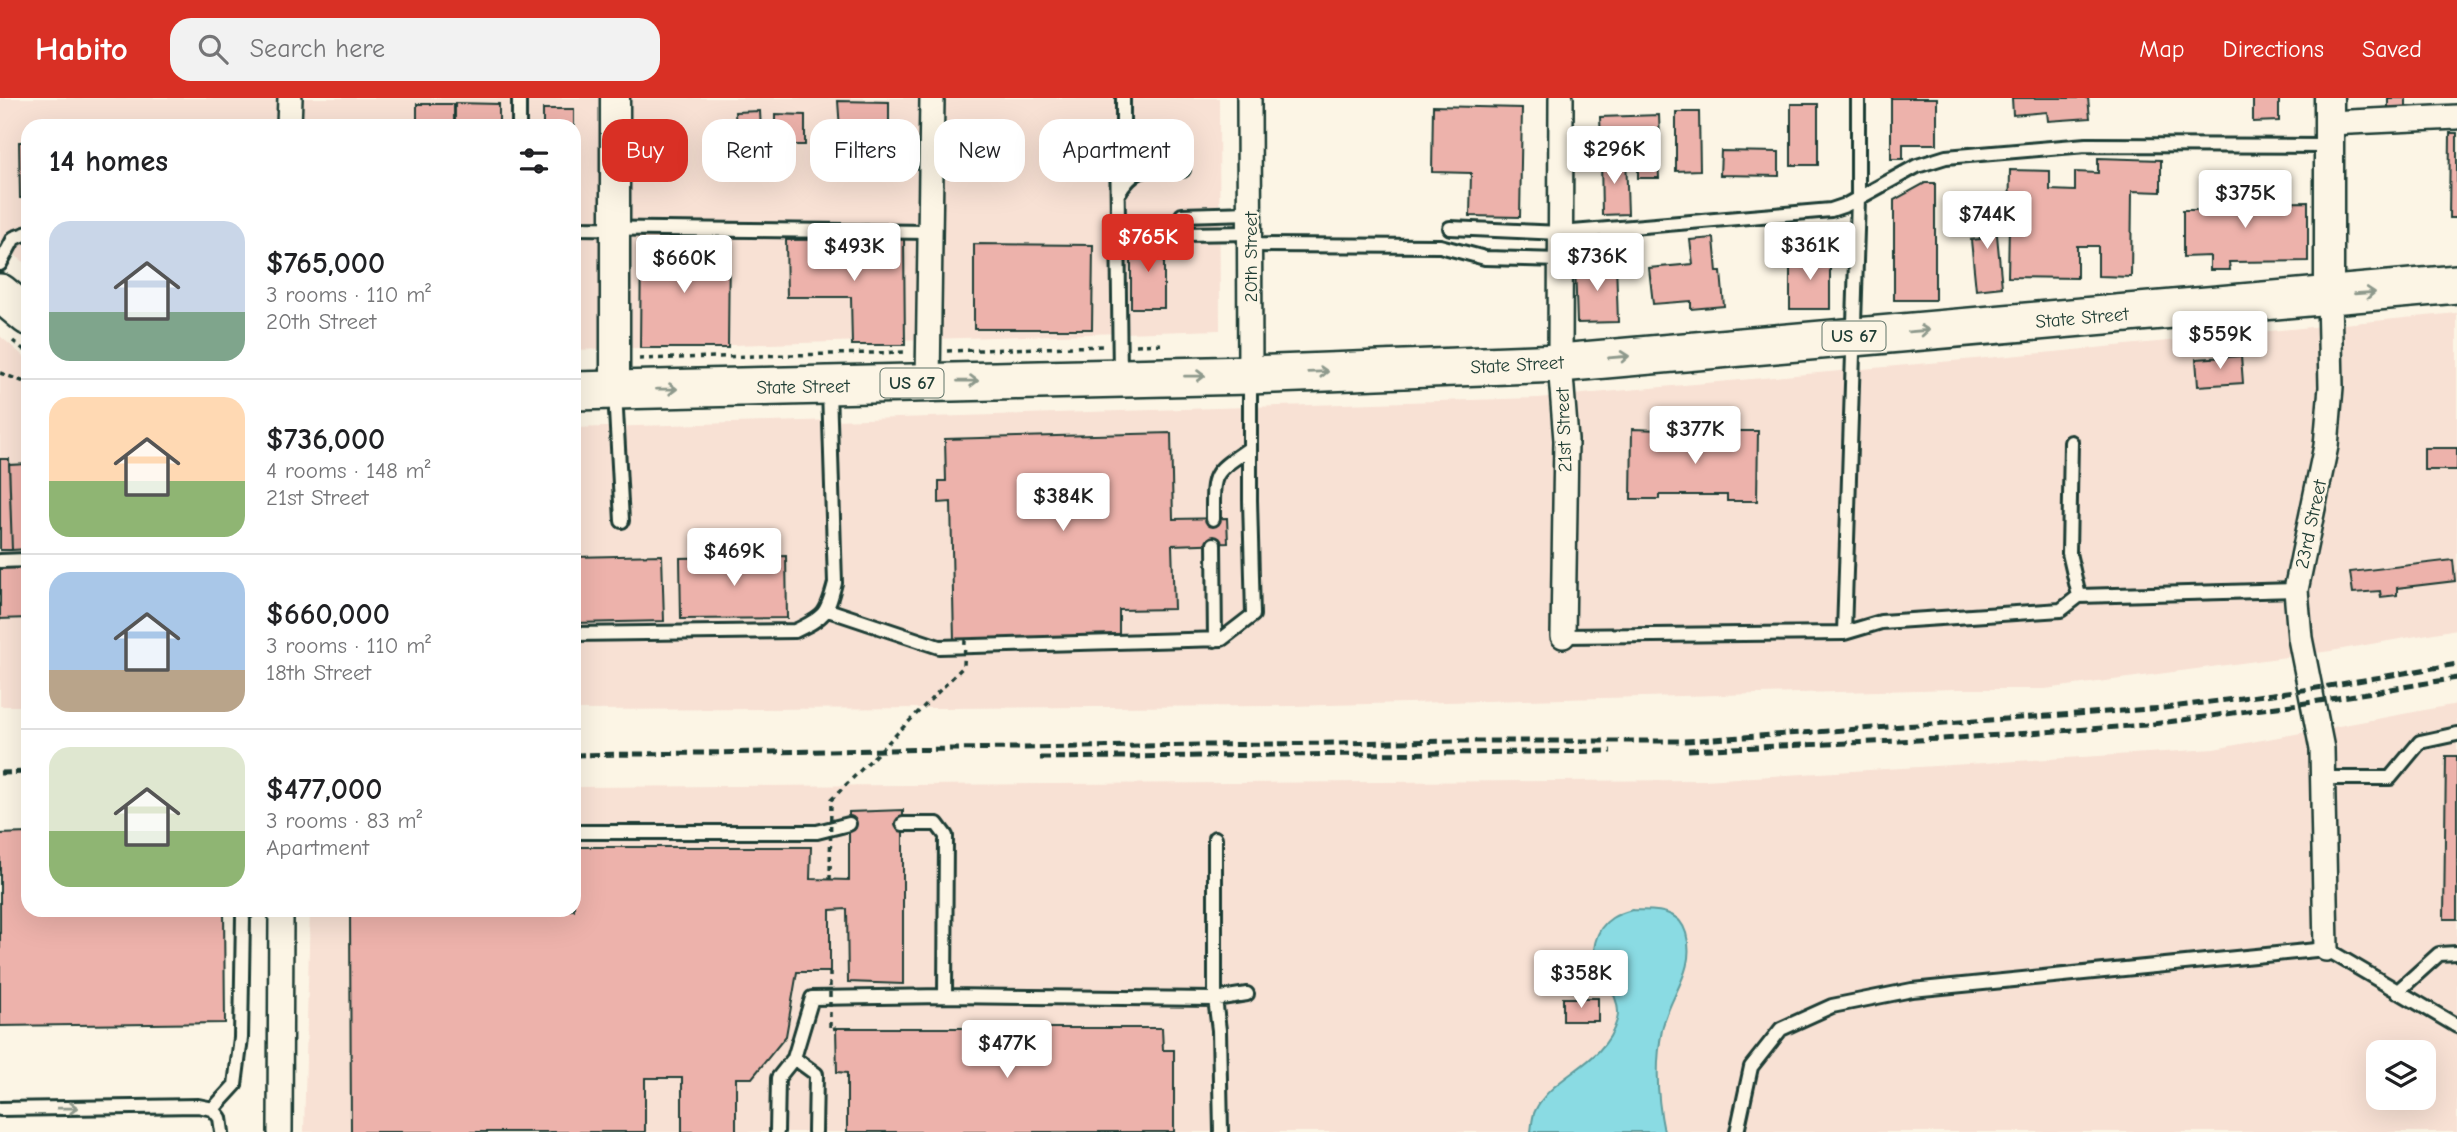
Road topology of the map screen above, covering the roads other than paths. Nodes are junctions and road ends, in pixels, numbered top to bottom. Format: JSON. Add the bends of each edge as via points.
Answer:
{"nodes":[{"id":1,"x":290,"y":98,"type":"edge"},
{"id":2,"x":519,"y":98,"type":"edge"},
{"id":3,"x":615,"y":98,"type":"edge"},
{"id":4,"x":932,"y":98,"type":"edge"},
{"id":5,"x":1123,"y":98,"type":"edge"},
{"id":6,"x":1249,"y":98,"type":"edge"},
{"id":7,"x":1561,"y":98,"type":"edge"},
{"id":8,"x":1858,"y":98,"type":"edge"},
{"id":9,"x":2457,"y":117,"type":"edge"},
{"id":10,"x":289,"y":119,"type":"edge"},
{"id":11,"x":519,"y":119,"type":"edge"},
{"id":12,"x":2329,"y":122,"type":"edge"},
{"id":13,"x":1127,"y":182,"type":"edge"},
{"id":14,"x":1118,"y":194,"type":"junction"},
{"id":15,"x":1858,"y":199,"type":"junction"},
{"id":16,"x":1182,"y":215,"type":"dead end"},
{"id":17,"x":581,"y":228,"type":"edge"},
{"id":18,"x":1450,"y":228,"type":"dead end"},
{"id":19,"x":615,"y":229,"type":"junction"},
{"id":20,"x":1250,"y":230,"type":"junction"},
{"id":21,"x":931,"y":232,"type":"junction"},
{"id":22,"x":1561,"y":233,"type":"junction"},
{"id":23,"x":1182,"y":234,"type":"dead end"},
{"id":24,"x":21,"y":236,"type":"edge"},
{"id":25,"x":1561,"y":260,"type":"junction"},
{"id":26,"x":0,"y":264,"type":"edge"},
{"id":27,"x":2457,"y":284,"type":"edge"},
{"id":28,"x":0,"y":293,"type":"edge"},
{"id":29,"x":2329,"y":296,"type":"junction"},
{"id":30,"x":21,"y":310,"type":"edge"},
{"id":31,"x":1853,"y":336,"type":"junction"},
{"id":32,"x":1120,"y":362,"type":"junction"},
{"id":33,"x":1560,"y":362,"type":"junction"},
{"id":34,"x":928,"y":367,"type":"junction"},
{"id":35,"x":1250,"y":374,"type":"junction"},
{"id":36,"x":615,"y":375,"type":"junction"},
{"id":37,"x":829,"y":385,"type":"junction"},
{"id":38,"x":581,"y":388,"type":"edge"},
{"id":39,"x":2071,"y":442,"type":"dead end"},
{"id":40,"x":1250,"y":448,"type":"junction"},
{"id":41,"x":1213,"y":519,"type":"dead end"},
{"id":42,"x":622,"y":521,"type":"dead end"},
{"id":43,"x":1214,"y":544,"type":"dead end"},
{"id":44,"x":21,"y":560,"type":"edge"},
{"id":45,"x":0,"y":561,"type":"edge"},
{"id":46,"x":2296,"y":590,"type":"junction"},
{"id":47,"x":2080,"y":596,"type":"junction"},
{"id":48,"x":828,"y":610,"type":"junction"},
{"id":49,"x":1844,"y":633,"type":"junction"},
{"id":50,"x":581,"y":634,"type":"edge"},
{"id":51,"x":1563,"y":636,"type":"joint"},
{"id":52,"x":1215,"y":640,"type":"junction"},
{"id":53,"x":2457,"y":734,"type":"edge"},
{"id":54,"x":2323,"y":778,"type":"junction"},
{"id":55,"x":849,"y":824,"type":"dead end"},
{"id":56,"x":903,"y":824,"type":"dead end"},
{"id":57,"x":581,"y":832,"type":"edge"},
{"id":58,"x":1215,"y":838,"type":"dead end"},
{"id":59,"x":243,"y":917,"type":"edge"},
{"id":60,"x":281,"y":917,"type":"edge"},
{"id":61,"x":2326,"y":949,"type":"junction"},
{"id":62,"x":2457,"y":953,"type":"edge"},
{"id":63,"x":2398,"y":992,"type":"junction"},
{"id":64,"x":1247,"y":994,"type":"dead end"},
{"id":65,"x":944,"y":996,"type":"junction"},
{"id":66,"x":1215,"y":999,"type":"junction"},
{"id":67,"x":2457,"y":1026,"type":"edge"},
{"id":68,"x":794,"y":1058,"type":"junction"},
{"id":69,"x":0,"y":1109,"type":"edge"},
{"id":70,"x":214,"y":1109,"type":"junction"},
{"id":71,"x":222,"y":1132,"type":"edge"},
{"id":72,"x":280,"y":1132,"type":"edge"},
{"id":73,"x":777,"y":1132,"type":"edge"},
{"id":74,"x":815,"y":1132,"type":"edge"},
{"id":75,"x":1221,"y":1132,"type":"edge"},
{"id":76,"x":1737,"y":1132,"type":"edge"}],
"edges":[{"from":1,"to":10,"type":"street"},
{"from":2,"to":11,"type":"lane"},
{"from":3,"to":19,"type":"street"},
{"from":4,"to":21,"type":"street"},
{"from":5,"to":14,"type":"lane","via":[[1123,134],[1117,144]]},
{"from":6,"to":20,"type":"street","name":"20th Street"},
{"from":7,"to":22,"type":"street","name":"21st Street"},
{"from":8,"to":15,"type":"lane"},
{"from":9,"to":12,"type":"street"},
{"from":12,"to":15,"type":"lane","via":[[1946,157],[1917,166]]},
{"from":12,"to":29,"type":"street","name":"23rd Street"},
{"from":13,"to":14,"type":"lane"},
{"from":14,"to":32,"type":"lane"},
{"from":15,"to":22,"type":"lane","via":[[1831,210]]},
{"from":15,"to":31,"type":"lane"},
{"from":16,"to":20,"type":"lane"},
{"from":17,"to":19,"type":"lane"},
{"from":18,"to":22,"type":"lane"},
{"from":19,"to":21,"type":"lane"},
{"from":19,"to":36,"type":"street"},
{"from":20,"to":23,"type":"lane"},
{"from":20,"to":25,"type":"lane","via":[[1440,246],[1485,258]]},
{"from":20,"to":35,"type":"street","name":"20th Street"},
{"from":21,"to":34,"type":"street"},
{"from":22,"to":25,"type":"street","name":"21st Street"},
{"from":24,"to":26,"type":"lane","via":[[14,238]]},
{"from":25,"to":33,"type":"street","name":"21st Street"},
{"from":29,"to":27,"type":"main road","name":"State Street","number":"US 67","one_way":true},
{"from":28,"to":30,"type":"main road"},
{"from":31,"to":29,"type":"main road","name":"State Street","number":"US 67","one_way":true},
{"from":29,"to":46,"type":"street","name":"23rd Street","via":[[2331,387],[2326,446]]},
{"from":33,"to":31,"type":"main road","name":"State Street","number":"US 67","one_way":true},
{"from":31,"to":49,"type":"lane"},
{"from":34,"to":32,"type":"main road","name":"State Street","number":"US 67","one_way":true},
{"from":32,"to":35,"type":"main road","name":"State Street","number":"US 67","one_way":true},
{"from":35,"to":33,"type":"main road","name":"State Street","number":"US 67","one_way":true},
{"from":33,"to":51,"type":"street","name":"21st Street","via":[[1566,440]]},
{"from":34,"to":37,"type":"main road","name":"State Street","number":"US 67"},
{"from":35,"to":40,"type":"lane"},
{"from":36,"to":37,"type":"main road","name":"State Street","number":"US 67","one_way":true},
{"from":36,"to":38,"type":"main road","name":"State Street","number":"US 67"},
{"from":36,"to":42,"type":"lane"},
{"from":37,"to":48,"type":"lane","via":[[835,583]]},
{"from":39,"to":47,"type":"lane","via":[[2069,553]]},
{"from":40,"to":41,"type":"lane","via":[[1217,470]]},
{"from":40,"to":52,"type":"lane","via":[[1254,615]]},
{"from":43,"to":52,"type":"lane"},
{"from":44,"to":45,"type":"lane"},
{"from":46,"to":47,"type":"lane"},
{"from":46,"to":54,"type":"street","name":"23rd Street"},
{"from":47,"to":49,"type":"lane","via":[[2061,610],[1881,622]]},
{"from":48,"to":50,"type":"lane","via":[[795,631]]},
{"from":48,"to":52,"type":"lane","via":[[939,647]]},
{"from":49,"to":51,"type":"lane"},
{"from":53,"to":54,"type":"lane","via":[[2420,742],[2390,778]]},
{"from":54,"to":61,"type":"street","name":"23rd Street"},
{"from":55,"to":57,"type":"lane","via":[[817,832]]},
{"from":56,"to":65,"type":"lane","via":[[937,824],[946,836]]},
{"from":58,"to":66,"type":"lane"},
{"from":59,"to":70,"type":"lane","via":[[241,1038],[235,1086]]},
{"from":60,"to":72,"type":"street"},
{"from":61,"to":63,"type":"lane"},
{"from":61,"to":76,"type":"lane","via":[[1912,990],[1832,1006],[1781,1029],[1751,1067]]},
{"from":62,"to":63,"type":"lane","via":[[2439,954]]},
{"from":63,"to":67,"type":"lane"},
{"from":64,"to":66,"type":"lane"},
{"from":65,"to":66,"type":"lane"},
{"from":65,"to":68,"type":"lane","via":[[812,998]]},
{"from":66,"to":75,"type":"lane"},
{"from":68,"to":73,"type":"lane","via":[[778,1078]]},
{"from":68,"to":74,"type":"lane","via":[[816,1074]]},
{"from":69,"to":70,"type":"lane","one_way":true},
{"from":70,"to":71,"type":"lane"}]}
